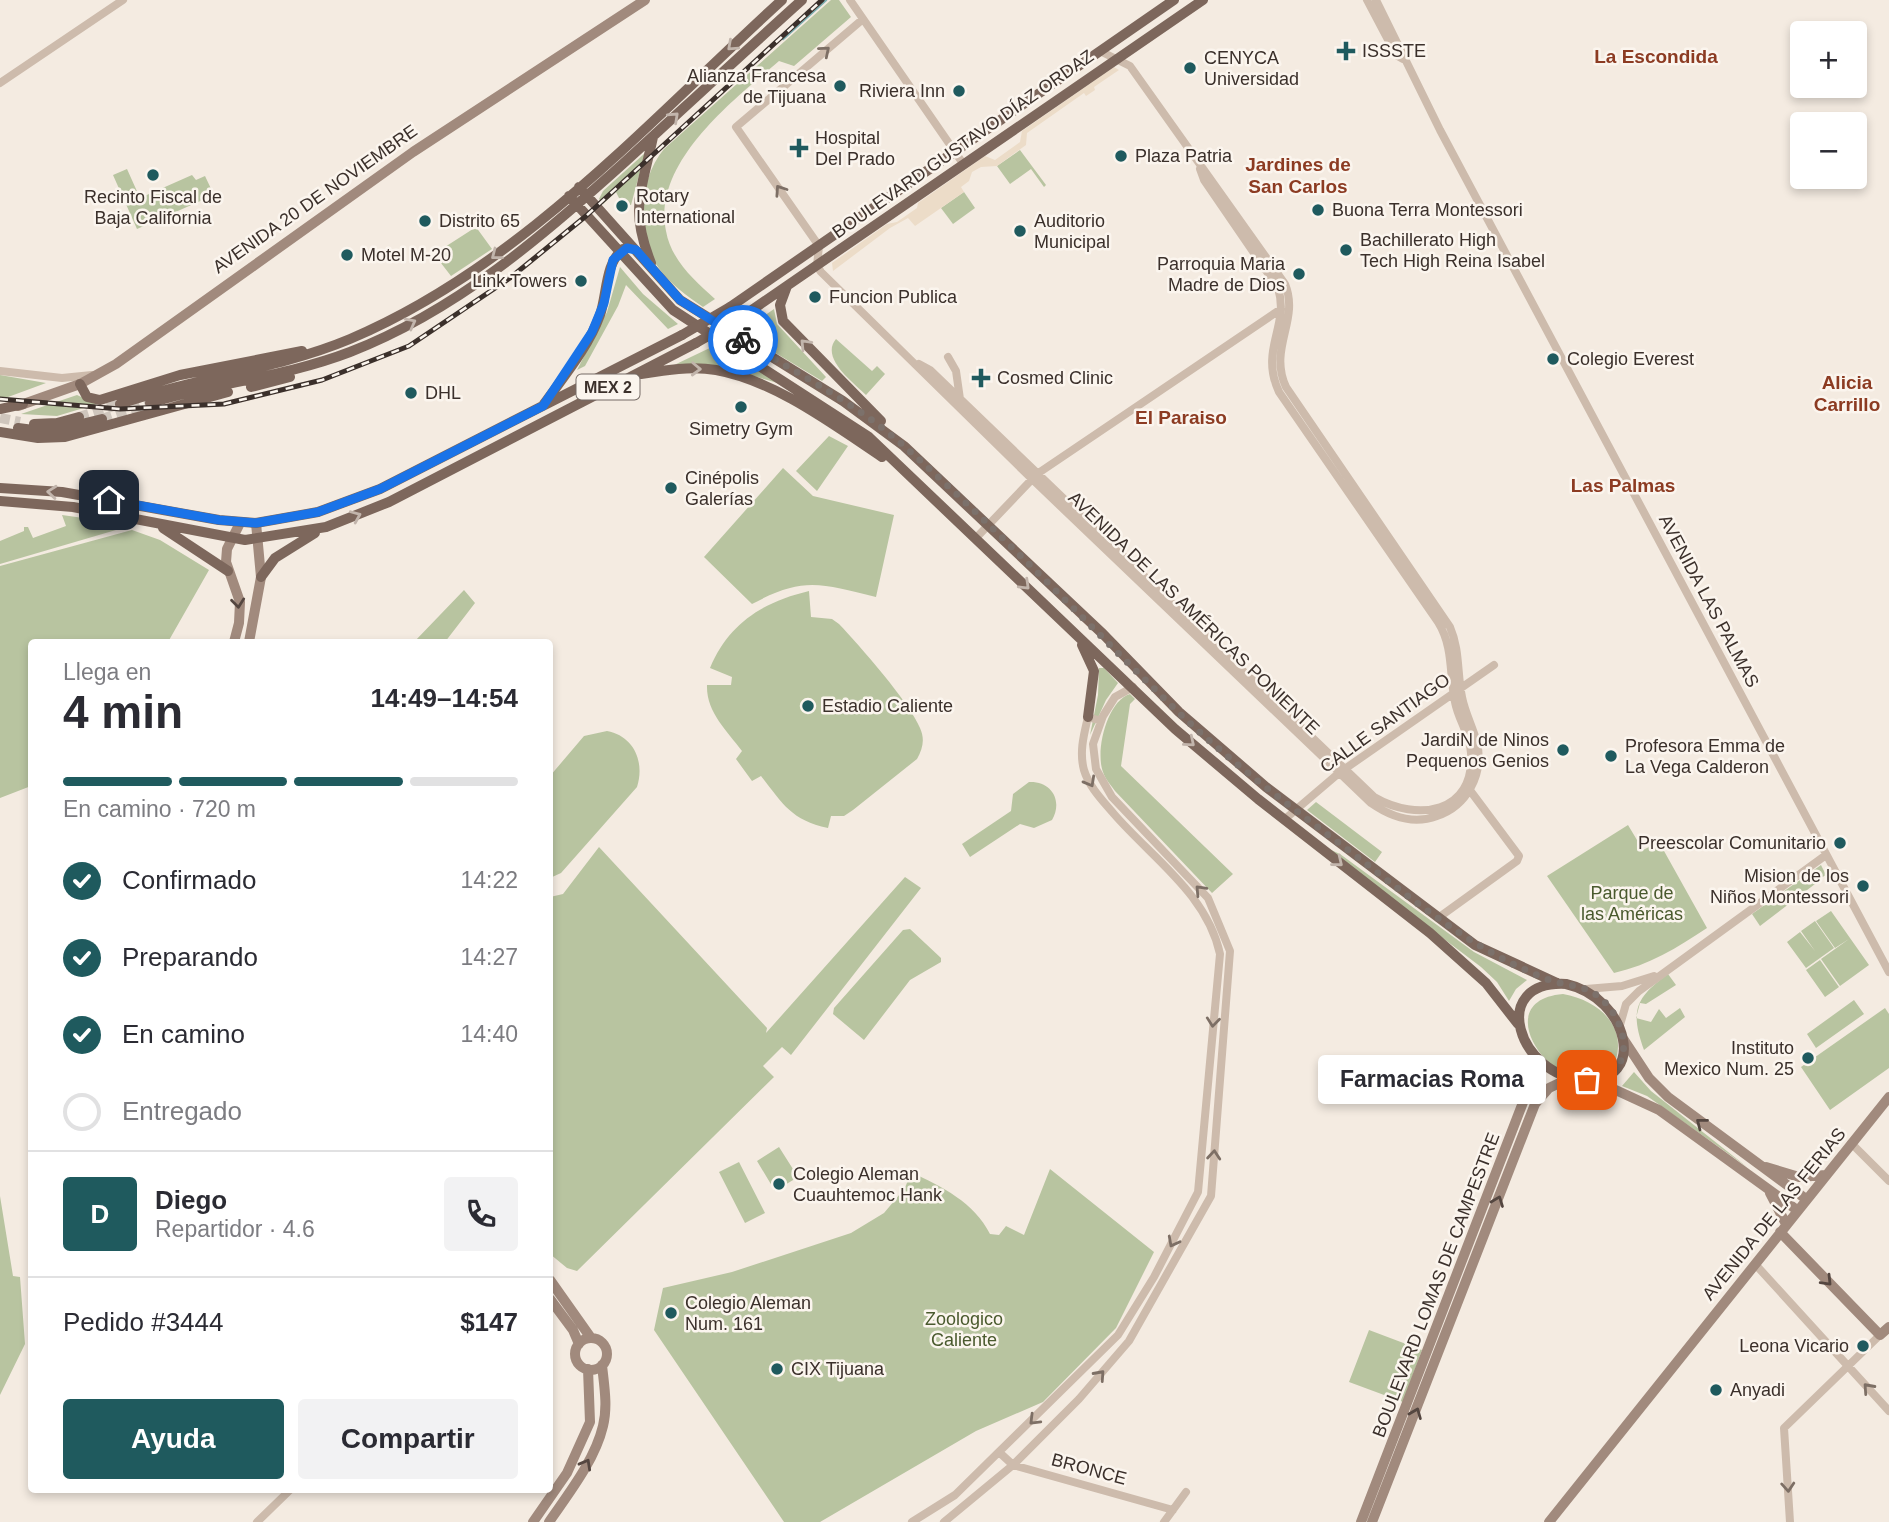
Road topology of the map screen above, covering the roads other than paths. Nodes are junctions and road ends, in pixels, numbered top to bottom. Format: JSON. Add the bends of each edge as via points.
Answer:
{"nodes":[{"id":1,"x":123,"y":0,"type":"edge"},
{"id":2,"x":645,"y":0,"type":"edge"},
{"id":3,"x":782,"y":0,"type":"edge"},
{"id":4,"x":802,"y":0,"type":"edge"},
{"id":5,"x":850,"y":0,"type":"edge"},
{"id":6,"x":1174,"y":0,"type":"edge"},
{"id":7,"x":1203,"y":0,"type":"edge"},
{"id":8,"x":1367,"y":0,"type":"edge"},
{"id":9,"x":1376,"y":0,"type":"edge"},
{"id":10,"x":863,"y":19,"type":"junction"},
{"id":11,"x":1100,"y":51,"type":"junction"},
{"id":12,"x":1117,"y":59,"type":"junction"},
{"id":13,"x":1403,"y":59,"type":"junction"},
{"id":14,"x":0,"y":83,"type":"edge"},
{"id":15,"x":653,"y":137,"type":"junction"},
{"id":16,"x":954,"y":151,"type":"junction"},
{"id":17,"x":964,"y":164,"type":"junction"},
{"id":18,"x":1200,"y":169,"type":"junction"},
{"id":19,"x":584,"y":191,"type":"junction"},
{"id":20,"x":573,"y":201,"type":"junction"},
{"id":21,"x":818,"y":246,"type":"junction"},
{"id":22,"x":636,"y":250,"type":"junction"},
{"id":23,"x":619,"y":252,"type":"junction"},
{"id":24,"x":817,"y":266,"type":"junction"},
{"id":25,"x":655,"y":272,"type":"junction"},
{"id":26,"x":787,"y":286,"type":"junction"},
{"id":27,"x":1281,"y":309,"type":"junction"},
{"id":28,"x":352,"y":338,"type":"junction"},
{"id":29,"x":349,"y":353,"type":"junction"},
{"id":30,"x":948,"y":357,"type":"dead end"},
{"id":31,"x":917,"y":363,"type":"junction"},
{"id":32,"x":0,"y":371,"type":"edge"},
{"id":33,"x":835,"y":375,"type":"junction"},
{"id":34,"x":628,"y":376,"type":"junction"},
{"id":35,"x":79,"y":381,"type":"junction"},
{"id":36,"x":827,"y":392,"type":"junction"},
{"id":37,"x":960,"y":399,"type":"junction"},
{"id":38,"x":150,"y":403,"type":"tunnel mouth"},
{"id":39,"x":23,"y":404,"type":"joint"},
{"id":40,"x":120,"y":404,"type":"tunnel mouth"},
{"id":41,"x":543,"y":406,"type":"junction"},
{"id":42,"x":813,"y":407,"type":"junction"},
{"id":43,"x":0,"y":412,"type":"edge"},
{"id":44,"x":79,"y":417,"type":"tunnel mouth"},
{"id":45,"x":102,"y":419,"type":"tunnel mouth"},
{"id":46,"x":0,"y":432,"type":"edge"},
{"id":47,"x":904,"y":446,"type":"junction"},
{"id":48,"x":1034,"y":477,"type":"junction"},
{"id":49,"x":0,"y":488,"type":"edge"},
{"id":50,"x":0,"y":501,"type":"edge"},
{"id":51,"x":240,"y":523,"type":"junction"},
{"id":52,"x":256,"y":523,"type":"junction"},
{"id":53,"x":158,"y":525,"type":"junction"},
{"id":54,"x":988,"y":525,"type":"junction"},
{"id":55,"x":326,"y":527,"type":"junction"},
{"id":56,"x":232,"y":538,"type":"junction"},
{"id":57,"x":259,"y":538,"type":"junction"},
{"id":58,"x":976,"y":538,"type":"junction"},
{"id":59,"x":228,"y":571,"type":"junction"},
{"id":60,"x":261,"y":577,"type":"junction"},
{"id":61,"x":1075,"y":634,"type":"junction"},
{"id":62,"x":234,"y":639,"type":"edge"},
{"id":63,"x":250,"y":639,"type":"edge"},
{"id":64,"x":1494,"y":665,"type":"dead end"},
{"id":65,"x":1132,"y":687,"type":"junction"},
{"id":66,"x":1457,"y":691,"type":"junction"},
{"id":67,"x":1088,"y":717,"type":"junction"},
{"id":68,"x":1101,"y":721,"type":"junction"},
{"id":69,"x":1342,"y":771,"type":"junction"},
{"id":70,"x":1468,"y":787,"type":"junction"},
{"id":71,"x":1296,"y":810,"type":"junction"},
{"id":72,"x":1285,"y":819,"type":"junction"},
{"id":73,"x":1826,"y":855,"type":"junction"},
{"id":74,"x":1166,"y":862,"type":"junction"},
{"id":75,"x":1438,"y":918,"type":"junction"},
{"id":76,"x":1230,"y":951,"type":"junction"},
{"id":77,"x":1220,"y":954,"type":"junction"},
{"id":78,"x":1889,"y":972,"type":"edge"},
{"id":79,"x":1660,"y":974,"type":"junction"},
{"id":80,"x":1557,"y":983,"type":"junction"},
{"id":81,"x":1586,"y":989,"type":"junction"},
{"id":82,"x":1518,"y":1024,"type":"junction"},
{"id":83,"x":1620,"y":1025,"type":"junction"},
{"id":84,"x":1624,"y":1040,"type":"junction"},
{"id":85,"x":1534,"y":1058,"type":"junction"},
{"id":86,"x":1570,"y":1078,"type":"junction"},
{"id":87,"x":1594,"y":1080,"type":"junction"},
{"id":88,"x":1889,"y":1097,"type":"edge"},
{"id":89,"x":1851,"y":1143,"type":"junction"},
{"id":90,"x":1755,"y":1164,"type":"junction"},
{"id":91,"x":1826,"y":1175,"type":"junction"},
{"id":92,"x":1889,"y":1181,"type":"edge"},
{"id":93,"x":1763,"y":1184,"type":"junction"},
{"id":94,"x":1806,"y":1199,"type":"junction"},
{"id":95,"x":1797,"y":1210,"type":"junction"},
{"id":96,"x":1783,"y":1228,"type":"junction"},
{"id":97,"x":1755,"y":1264,"type":"junction"},
{"id":98,"x":553,"y":1284,"type":"edge"},
{"id":99,"x":553,"y":1304,"type":"edge"},
{"id":100,"x":1889,"y":1327,"type":"edge"},
{"id":101,"x":1880,"y":1335,"type":"junction"},
{"id":102,"x":591,"y":1338,"type":"junction"},
{"id":103,"x":579,"y":1344,"type":"junction"},
{"id":104,"x":602,"y":1365,"type":"junction"},
{"id":105,"x":1848,"y":1365,"type":"junction"},
{"id":106,"x":588,"y":1369,"type":"junction"},
{"id":107,"x":1889,"y":1411,"type":"edge"},
{"id":108,"x":1000,"y":1453,"type":"junction"},
{"id":109,"x":1013,"y":1465,"type":"junction"},
{"id":110,"x":1186,"y":1492,"type":"dead end"},
{"id":111,"x":287,"y":1493,"type":"edge"},
{"id":112,"x":1173,"y":1510,"type":"junction"},
{"id":113,"x":257,"y":1522,"type":"edge"},
{"id":114,"x":533,"y":1522,"type":"edge"},
{"id":115,"x":549,"y":1522,"type":"edge"},
{"id":116,"x":912,"y":1522,"type":"edge"},
{"id":117,"x":944,"y":1522,"type":"edge"},
{"id":118,"x":1164,"y":1522,"type":"edge"},
{"id":119,"x":1361,"y":1522,"type":"edge"},
{"id":120,"x":1372,"y":1522,"type":"edge"},
{"id":121,"x":1549,"y":1522,"type":"edge"},
{"id":122,"x":1790,"y":1522,"type":"edge"}],
"edges":[{"from":1,"to":14,"type":"street"},
{"from":2,"to":35,"type":"main road","name":"AVENIDA 20 DE NOVIEMBRE","via":[[413,152],[104,371]]},
{"from":3,"to":19,"type":"main road","one_way":true},
{"from":15,"to":4,"type":"main road","one_way":true},
{"from":5,"to":10,"type":"street"},
{"from":6,"to":11,"type":"main road","name":"BOULEVARD GUSTAVO DÍAZ ORDAZ","number":"MEX 2"},
{"from":7,"to":12,"type":"main road","name":"BOULEVARD GUSTAVO DÍAZ ORDAZ","number":"MEX 2"},
{"from":8,"to":13,"type":"street","name":"AVENIDA LAS PALMAS","via":[[1396,55]]},
{"from":9,"to":13,"type":"street","name":"AVENIDA LAS PALMAS","via":[[1403,50]]},
{"from":10,"to":16,"type":"street"},
{"from":21,"to":10,"type":"street","one_way":true,"via":[[736,127]]},
{"from":11,"to":12,"type":"street"},
{"from":11,"to":16,"type":"main road","name":"BOULEVARD GUSTAVO DÍAZ ORDAZ","number":"MEX 2"},
{"from":12,"to":17,"type":"main road","name":"BOULEVARD GUSTAVO DÍAZ ORDAZ","number":"MEX 2"},
{"from":12,"to":18,"type":"street","via":[[1130,66]]},
{"from":13,"to":73,"type":"street","name":"AVENIDA LAS PALMAS"},
{"from":15,"to":19,"type":"main road"},
{"from":15,"to":25,"type":"main road","via":[[638,209]]},
{"from":16,"to":17,"type":"street"},
{"from":16,"to":21,"type":"main road","name":"BOULEVARD GUSTAVO DÍAZ ORDAZ","number":"MEX 2"},
{"from":17,"to":24,"type":"main road","name":"BOULEVARD GUSTAVO DÍAZ ORDAZ","number":"MEX 2"},
{"from":18,"to":27,"type":"street","via":[[1279,288]]},
{"from":18,"to":66,"type":"street","via":[[1285,284],[1290,307],[1278,362],[1283,380],[1445,618],[1455,638]]},
{"from":19,"to":20,"type":"main road"},
{"from":19,"to":22,"type":"main road"},
{"from":20,"to":23,"type":"main road"},
{"from":20,"to":28,"type":"main road","one_way":true,"via":[[460,280]]},
{"from":29,"to":20,"type":"main road","one_way":true,"via":[[457,297],[520,253]]},
{"from":21,"to":24,"type":"street"},
{"from":21,"to":41,"type":"main road","name":"BOULEVARD GUSTAVO DÍAZ ORDAZ","number":"MEX 2","bridge":true,"via":[[682,335]]},
{"from":22,"to":23,"type":"main road"},
{"from":22,"to":25,"type":"main road"},
{"from":23,"to":41,"type":"main road","via":[[592,332]]},
{"from":23,"to":42,"type":"main road","via":[[673,310]]},
{"from":24,"to":26,"type":"main road","name":"BOULEVARD GUSTAVO DÍAZ ORDAZ","number":"MEX 2"},
{"from":24,"to":31,"type":"street","name":"AVENIDA DE LAS AMÉRICAS PONIENTE"},
{"from":25,"to":36,"type":"main road","via":[[685,304]]},
{"from":33,"to":26,"type":"main road","one_way":true,"via":[[783,321],[780,305]]},
{"from":26,"to":34,"type":"main road","name":"BOULEVARD GUSTAVO DÍAZ ORDAZ","number":"MEX 2","bridge":true,"via":[[696,344]]},
{"from":27,"to":48,"type":"street"},
{"from":27,"to":66,"type":"street","via":[[1270,364],[1275,384],[1444,631]]},
{"from":28,"to":35,"type":"main road","via":[[180,375],[100,400],[90,399]]},
{"from":28,"to":40,"type":"main road","via":[[285,362]]},
{"from":29,"to":38,"type":"main road"},
{"from":29,"to":46,"type":"main road","via":[[327,367],[190,400],[86,433],[52,439]]},
{"from":30,"to":37,"type":"street","via":[[956,370]]},
{"from":31,"to":37,"type":"street","name":"AVENIDA DE LAS AMÉRICAS PONIENTE"},
{"from":31,"to":48,"type":"street","name":"AVENIDA DE LAS AMÉRICAS PONIENTE"},
{"from":32,"to":35,"type":"street"},
{"from":33,"to":36,"type":"main road"},
{"from":33,"to":47,"type":"main road"},
{"from":34,"to":42,"type":"main road","one_way":true,"via":[[717,370]]},
{"from":55,"to":34,"type":"main road","number":"MEX 2","one_way":true,"via":[[389,502]]},
{"from":35,"to":39,"type":"main road","name":"AVENIDA 20 DE NOVIEMBRE"},
{"from":36,"to":42,"type":"main road"},
{"from":36,"to":47,"type":"main road"},
{"from":37,"to":48,"type":"street","name":"AVENIDA DE LAS AMÉRICAS PONIENTE"},
{"from":39,"to":43,"type":"main road"},
{"from":41,"to":52,"type":"main road","number":"MEX 2","via":[[347,503]]},
{"from":42,"to":58,"type":"main road","via":[[869,437]]},
{"from":44,"to":45,"type":"main road","via":[[19,425],[50,432]]},
{"from":47,"to":54,"type":"main road"},
{"from":48,"to":54,"type":"street"},
{"from":48,"to":69,"type":"street","name":"AVENIDA DE LAS AMÉRICAS PONIENTE"},
{"from":51,"to":49,"type":"main road","number":"MEX 2","one_way":true,"via":[[62,492]]},
{"from":50,"to":53,"type":"main road","number":"MEX 2","via":[[74,507]]},
{"from":51,"to":52,"type":"main road","number":"MEX 2"},
{"from":51,"to":56,"type":"main road"},
{"from":52,"to":57,"type":"main road"},
{"from":53,"to":56,"type":"main road","number":"MEX 2"},
{"from":53,"to":59,"type":"main road"},
{"from":54,"to":58,"type":"street"},
{"from":54,"to":71,"type":"main road","via":[[1179,712]]},
{"from":55,"to":57,"type":"main road","number":"MEX 2"},
{"from":55,"to":60,"type":"main road","via":[[289,547]]},
{"from":56,"to":57,"type":"main road","number":"MEX 2"},
{"from":56,"to":59,"type":"main road","via":[[226,555]]},
{"from":57,"to":60,"type":"main road"},
{"from":58,"to":61,"type":"main road","one_way":true},
{"from":59,"to":62,"type":"main road","one_way":true,"via":[[240,602]]},
{"from":60,"to":63,"type":"main road"},
{"from":61,"to":65,"type":"main road"},
{"from":61,"to":67,"type":"main road","via":[[1094,671]]},
{"from":64,"to":66,"type":"street","name":"CALLE SANTIAGO"},
{"from":65,"to":68,"type":"street","via":[[1115,697]]},
{"from":65,"to":72,"type":"main road","one_way":true,"via":[[1175,729]]},
{"from":66,"to":69,"type":"street","name":"CALLE SANTIAGO"},
{"from":66,"to":70,"type":"street","via":[[1479,752],[1478,767]]},
{"from":67,"to":68,"type":"street"},
{"from":67,"to":74,"type":"street","one_way":true,"via":[[1082,746],[1089,781],[1130,833]]},
{"from":68,"to":74,"type":"street","via":[[1093,744],[1100,781]]},
{"from":69,"to":70,"type":"street","name":"AVENIDA DE LAS AMÉRICAS PONIENTE","via":[[1381,811],[1417,821],[1456,807]]},
{"from":69,"to":71,"type":"street","name":"CALLE SANTIAGO"},
{"from":70,"to":75,"type":"street","via":[[1519,856]]},
{"from":71,"to":72,"type":"street","name":"CALLE SANTIAGO"},
{"from":71,"to":75,"type":"main road"},
{"from":72,"to":82,"type":"main road","one_way":true,"via":[[1430,933],[1486,983]]},
{"from":73,"to":78,"type":"street","name":"AVENIDA LAS PALMAS"},
{"from":73,"to":79,"type":"street"},
{"from":76,"to":74,"type":"street","one_way":true,"via":[[1208,898]]},
{"from":74,"to":77,"type":"street","via":[[1200,904]]},
{"from":75,"to":80,"type":"main road","via":[[1500,959]]},
{"from":76,"to":77,"type":"street"},
{"from":109,"to":76,"type":"street","one_way":true,"via":[[1129,1341],[1211,1196]]},
{"from":77,"to":108,"type":"street","one_way":true,"via":[[1203,1158],[1194,1204],[1128,1323]]},
{"from":79,"to":81,"type":"street","via":[[1622,986]]},
{"from":79,"to":83,"type":"street","via":[[1626,1004]]},
{"from":80,"to":81,"type":"main road"},
{"from":80,"to":82,"type":"main road","via":[[1527,997]]},
{"from":81,"to":83,"type":"main road","via":[[1605,1003]]},
{"from":82,"to":85,"type":"main road"},
{"from":83,"to":84,"type":"main road"},
{"from":84,"to":87,"type":"main road","via":[[1620,1062],[1609,1074]]},
{"from":90,"to":84,"type":"main road","one_way":true,"via":[[1657,1087]]},
{"from":85,"to":86,"type":"main road","via":[[1550,1071]]},
{"from":85,"to":119,"type":"main road","name":"BOULEVARD LOMAS DE CAMPESTRE","via":[[1527,1092]]},
{"from":86,"to":87,"type":"main road"},
{"from":120,"to":86,"type":"main road","name":"BOULEVARD LOMAS DE CAMPESTRE","one_way":true,"via":[[1535,1104],[1549,1088]]},
{"from":87,"to":93,"type":"main road","via":[[1646,1102]]},
{"from":88,"to":89,"type":"main road","name":"AVENIDA DE LAS FERIAS"},
{"from":89,"to":91,"type":"main road","name":"AVENIDA DE LAS FERIAS"},
{"from":89,"to":92,"type":"street"},
{"from":90,"to":91,"type":"main road","via":[[1799,1177]]},
{"from":90,"to":94,"type":"main road"},
{"from":91,"to":94,"type":"main road","name":"AVENIDA DE LAS FERIAS"},
{"from":93,"to":95,"type":"main road"},
{"from":93,"to":96,"type":"main road","via":[[1780,1208]]},
{"from":94,"to":95,"type":"main road","name":"AVENIDA DE LAS FERIAS"},
{"from":95,"to":96,"type":"main road","name":"AVENIDA DE LAS FERIAS"},
{"from":96,"to":97,"type":"main road","name":"AVENIDA DE LAS FERIAS"},
{"from":96,"to":101,"type":"main road","one_way":true},
{"from":97,"to":105,"type":"street"},
{"from":97,"to":121,"type":"main road","name":"AVENIDA DE LAS FERIAS"},
{"from":98,"to":102,"type":"main road"},
{"from":99,"to":103,"type":"main road"},
{"from":100,"to":101,"type":"main road"},
{"from":101,"to":105,"type":"street"},
{"from":102,"to":103,"type":"main road"},
{"from":102,"to":104,"type":"main road","via":[[600,1340],[606,1349]]},
{"from":103,"to":106,"type":"main road","via":[[577,1360]]},
{"from":104,"to":106,"type":"main road"},
{"from":115,"to":104,"type":"main road","one_way":true,"via":[[603,1426]]},
{"from":107,"to":105,"type":"street","one_way":true},
{"from":105,"to":122,"type":"street","one_way":true,"via":[[1788,1423],[1783,1434]]},
{"from":106,"to":114,"type":"main road","via":[[590,1422],[567,1473]]},
{"from":108,"to":109,"type":"street","name":"BRONCE"},
{"from":108,"to":116,"type":"street","via":[[955,1495]]},
{"from":109,"to":112,"type":"street","name":"BRONCE"},
{"from":109,"to":117,"type":"street"},
{"from":110,"to":112,"type":"street"},
{"from":111,"to":113,"type":"street"},
{"from":112,"to":118,"type":"street"}]}
